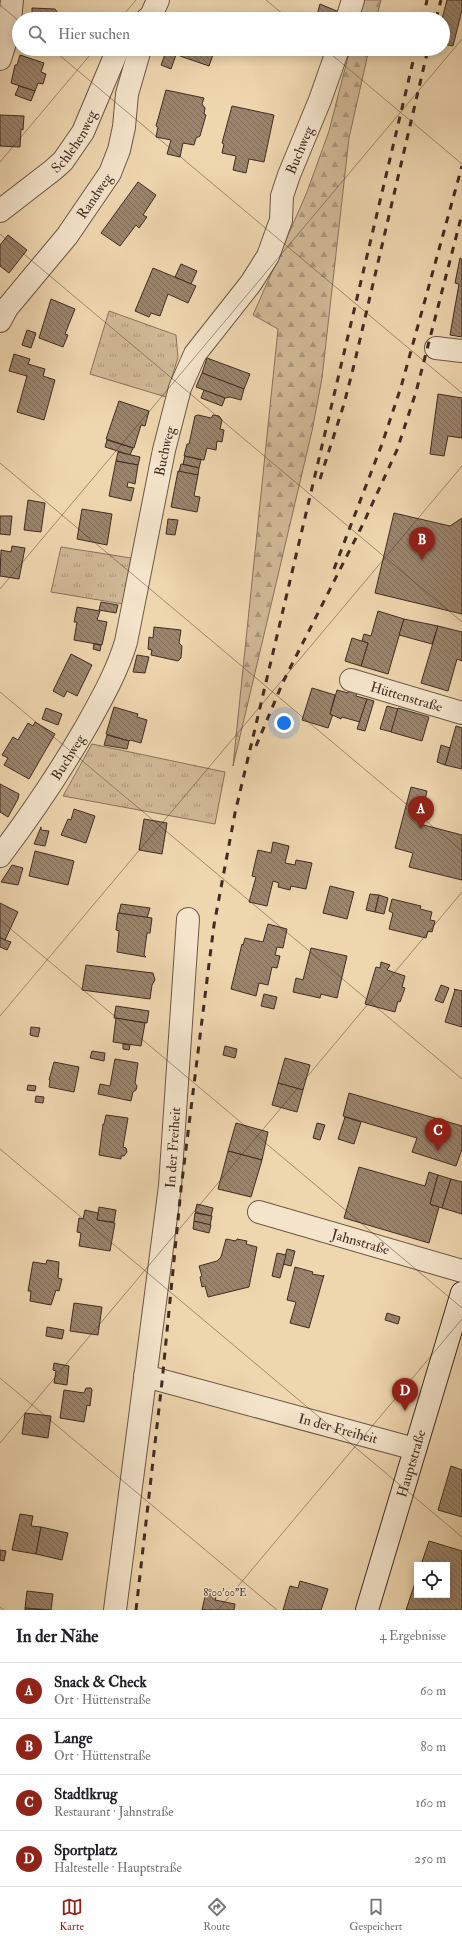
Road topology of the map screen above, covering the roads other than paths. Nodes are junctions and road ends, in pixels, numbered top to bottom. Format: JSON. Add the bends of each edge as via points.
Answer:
{"nodes":[{"id":1,"x":12,"y":0,"type":"edge"},
{"id":2,"x":353,"y":0,"type":"edge"},
{"id":3,"x":349,"y":12,"type":"edge"},
{"id":4,"x":115,"y":56,"type":"edge"},
{"id":5,"x":138,"y":56,"type":"edge"},
{"id":6,"x":335,"y":56,"type":"edge"},
{"id":7,"x":0,"y":59,"type":"edge"},
{"id":8,"x":0,"y":211,"type":"edge"},
{"id":9,"x":0,"y":321,"type":"edge"},
{"id":10,"x":436,"y":348,"type":"dead end"},
{"id":11,"x":462,"y":351,"type":"edge"},
{"id":12,"x":351,"y":680,"type":"dead end"},
{"id":13,"x":462,"y":713,"type":"edge"},
{"id":14,"x":0,"y":856,"type":"edge"},
{"id":15,"x":188,"y":919,"type":"dead end"},
{"id":16,"x":259,"y":1212,"type":"dead end"},
{"id":17,"x":462,"y":1271,"type":"edge"},
{"id":18,"x":462,"y":1293,"type":"edge"},
{"id":19,"x":145,"y":1376,"type":"junction"},
{"id":20,"x":415,"y":1449,"type":"junction"},
{"id":21,"x":114,"y":1610,"type":"edge"},
{"id":22,"x":367,"y":1610,"type":"edge"}],
"edges":[{"from":1,"to":7,"type":"street","via":[[9,30]]},
{"from":2,"to":3,"type":"street"},
{"from":4,"to":8,"type":"street","name":"Schlehenweg","via":[[83,132],[75,144],[53,170]]},
{"from":5,"to":9,"type":"street","name":"Randweg","via":[[127,94],[119,150],[110,173],[67,236],[7,308]]},
{"from":6,"to":14,"type":"street","name":"Buchweg","via":[[285,189],[280,212],[281,220],[268,256],[251,283],[196,354],[180,388],[164,450],[122,656],[97,708],[62,768]]},
{"from":10,"to":11,"type":"street"},
{"from":12,"to":13,"type":"street","name":"Hüttenstraße"},
{"from":15,"to":19,"type":"street","name":"In der Freiheit","via":[[170,1186]]},
{"from":16,"to":17,"type":"street","name":"Jahnstraße"},
{"from":18,"to":20,"type":"street","name":"Hauptstraße"},
{"from":19,"to":20,"type":"street","name":"In der Freiheit"},
{"from":19,"to":21,"type":"street","name":"In der Freiheit"},
{"from":20,"to":22,"type":"street","name":"Hauptstraße"}]}
